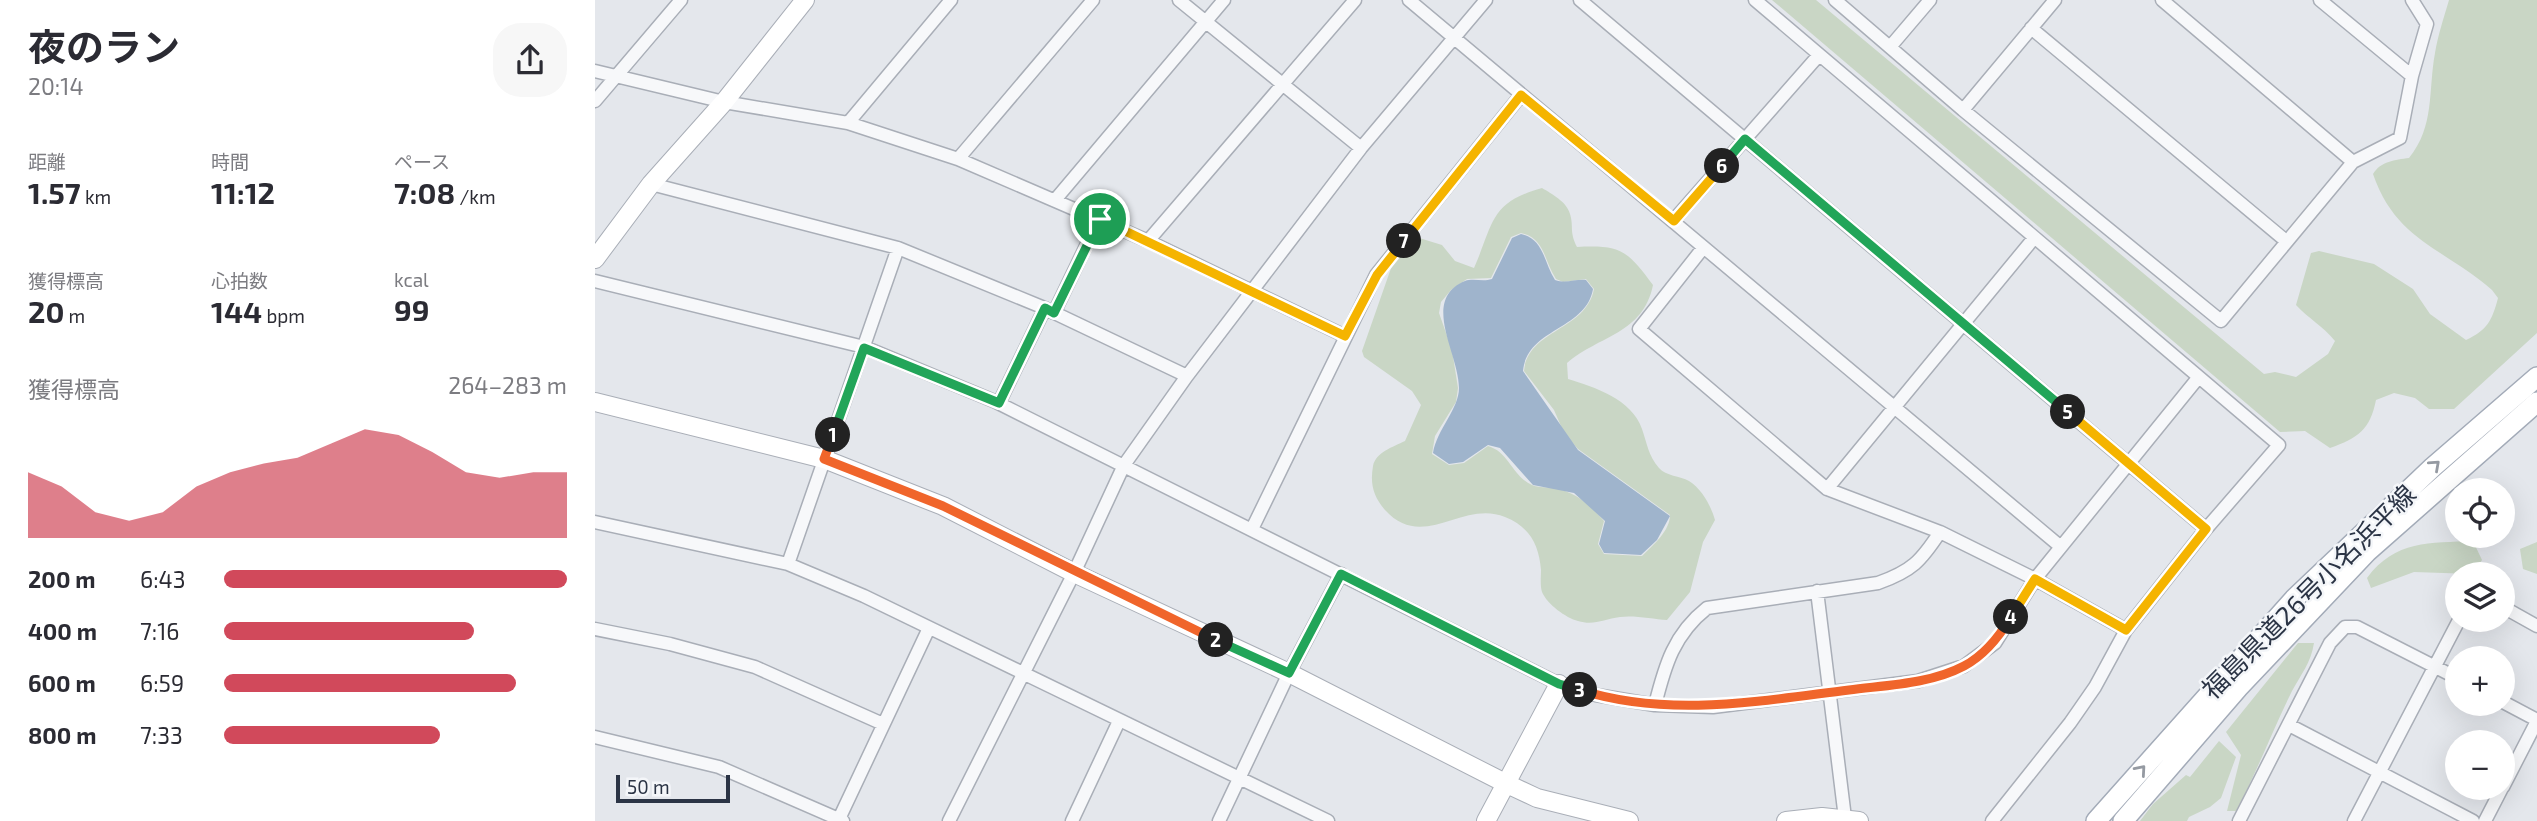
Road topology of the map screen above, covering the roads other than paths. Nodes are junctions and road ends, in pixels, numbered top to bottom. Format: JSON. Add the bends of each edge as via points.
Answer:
{"nodes":[{"id":1,"x":681,"y":0,"type":"edge"},
{"id":2,"x":805,"y":0,"type":"edge"},
{"id":3,"x":951,"y":0,"type":"edge"},
{"id":4,"x":1093,"y":0,"type":"edge"},
{"id":5,"x":1179,"y":0,"type":"edge"},
{"id":6,"x":1224,"y":0,"type":"edge"},
{"id":7,"x":1355,"y":0,"type":"edge"},
{"id":8,"x":1409,"y":0,"type":"edge"},
{"id":9,"x":1486,"y":0,"type":"edge"},
{"id":10,"x":1580,"y":0,"type":"edge"},
{"id":11,"x":1755,"y":0,"type":"edge"},
{"id":12,"x":1835,"y":0,"type":"edge"},
{"id":13,"x":1930,"y":0,"type":"edge"},
{"id":14,"x":2055,"y":0,"type":"edge"},
{"id":15,"x":2162,"y":0,"type":"edge"},
{"id":16,"x":2320,"y":0,"type":"edge"},
{"id":17,"x":2411,"y":0,"type":"edge"},
{"id":18,"x":1206,"y":22,"type":"junction"},
{"id":19,"x":2032,"y":28,"type":"junction"},
{"id":20,"x":1456,"y":38,"type":"junction"},
{"id":21,"x":1890,"y":47,"type":"junction"},
{"id":22,"x":1819,"y":55,"type":"junction"},
{"id":23,"x":595,"y":71,"type":"edge"},
{"id":24,"x":617,"y":76,"type":"junction"},
{"id":25,"x":2412,"y":76,"type":"junction"},
{"id":26,"x":1282,"y":85,"type":"junction"},
{"id":27,"x":1521,"y":95,"type":"junction"},
{"id":28,"x":595,"y":101,"type":"edge"},
{"id":29,"x":723,"y":102,"type":"junction"},
{"id":30,"x":1963,"y":110,"type":"junction"},
{"id":31,"x":848,"y":123,"type":"junction"},
{"id":32,"x":1745,"y":139,"type":"junction"},
{"id":33,"x":1361,"y":148,"type":"junction"},
{"id":34,"x":958,"y":159,"type":"junction"},
{"id":35,"x":2353,"y":162,"type":"junction"},
{"id":36,"x":650,"y":184,"type":"junction"},
{"id":37,"x":1055,"y":200,"type":"junction"},
{"id":38,"x":1100,"y":219,"type":"junction"},
{"id":39,"x":1674,"y":221,"type":"junction"},
{"id":40,"x":2033,"y":238,"type":"junction"},
{"id":41,"x":1148,"y":241,"type":"junction"},
{"id":42,"x":2285,"y":241,"type":"junction"},
{"id":43,"x":898,"y":248,"type":"junction"},
{"id":44,"x":1703,"y":248,"type":"junction"},
{"id":45,"x":595,"y":259,"type":"edge"},
{"id":46,"x":595,"y":281,"type":"edge"},
{"id":47,"x":1250,"y":292,"type":"junction"},
{"id":48,"x":1049,"y":311,"type":"junction"},
{"id":49,"x":1964,"y":325,"type":"junction"},
{"id":50,"x":1345,"y":336,"type":"junction"},
{"id":51,"x":864,"y":348,"type":"junction"},
{"id":52,"x":1187,"y":376,"type":"junction"},
{"id":53,"x":2537,"y":377,"type":"edge"},
{"id":54,"x":2198,"y":378,"type":"junction"},
{"id":55,"x":595,"y":402,"type":"edge"},
{"id":56,"x":2537,"y":402,"type":"edge"},
{"id":57,"x":999,"y":403,"type":"junction"},
{"id":58,"x":1894,"y":407,"type":"junction"},
{"id":59,"x":824,"y":459,"type":"junction"},
{"id":60,"x":2130,"y":463,"type":"junction"},
{"id":61,"x":1124,"y":465,"type":"junction"},
{"id":62,"x":1827,"y":489,"type":"junction"},
{"id":63,"x":595,"y":522,"type":"edge"},
{"id":64,"x":1252,"y":529,"type":"junction"},
{"id":65,"x":2206,"y":529,"type":"junction"},
{"id":66,"x":1940,"y":532,"type":"junction"},
{"id":67,"x":2061,"y":547,"type":"junction"},
{"id":68,"x":788,"y":564,"type":"junction"},
{"id":69,"x":1074,"y":573,"type":"junction"},
{"id":70,"x":1341,"y":574,"type":"junction"},
{"id":71,"x":2035,"y":579,"type":"junction"},
{"id":72,"x":1817,"y":591,"type":"junction"},
{"id":73,"x":2515,"y":614,"type":"edge"},
{"id":74,"x":2537,"y":626,"type":"edge"},
{"id":75,"x":929,"y":628,"type":"junction"},
{"id":76,"x":595,"y":629,"type":"edge"},
{"id":77,"x":2126,"y":630,"type":"junction"},
{"id":78,"x":2453,"y":632,"type":"edge"},
{"id":79,"x":2435,"y":667,"type":"junction"},
{"id":80,"x":2445,"y":672,"type":"edge"},
{"id":81,"x":1024,"y":673,"type":"junction"},
{"id":82,"x":1289,"y":673,"type":"junction"},
{"id":83,"x":1559,"y":684,"type":"junction"},
{"id":84,"x":1832,"y":692,"type":"junction"},
{"id":85,"x":1655,"y":705,"type":"junction"},
{"id":86,"x":2515,"y":708,"type":"edge"},
{"id":87,"x":2537,"y":720,"type":"edge"},
{"id":88,"x":1119,"y":721,"type":"junction"},
{"id":89,"x":883,"y":724,"type":"junction"},
{"id":90,"x":2289,"y":725,"type":"junction"},
{"id":91,"x":595,"y":737,"type":"edge"},
{"id":92,"x":2515,"y":762,"type":"edge"},
{"id":93,"x":2379,"y":772,"type":"junction"},
{"id":94,"x":1240,"y":779,"type":"junction"},
{"id":95,"x":1505,"y":783,"type":"junction"},
{"id":96,"x":2496,"y":800,"type":"edge"},
{"id":97,"x":841,"y":820,"type":"edge"},
{"id":98,"x":1076,"y":820,"type":"edge"},
{"id":99,"x":1852,"y":820,"type":"edge"},
{"id":100,"x":949,"y":821,"type":"edge"},
{"id":101,"x":1219,"y":821,"type":"edge"},
{"id":102,"x":1328,"y":821,"type":"edge"},
{"id":103,"x":1486,"y":821,"type":"edge"},
{"id":104,"x":1629,"y":821,"type":"edge"},
{"id":105,"x":1786,"y":821,"type":"edge"},
{"id":106,"x":1992,"y":821,"type":"edge"},
{"id":107,"x":2096,"y":821,"type":"edge"},
{"id":108,"x":2123,"y":821,"type":"edge"},
{"id":109,"x":2239,"y":821,"type":"edge"},
{"id":110,"x":2354,"y":821,"type":"edge"},
{"id":111,"x":2473,"y":821,"type":"edge"},
{"id":112,"x":2485,"y":821,"type":"edge"}],
"edges":[{"from":1,"to":24,"type":"street"},
{"from":2,"to":29,"type":"street"},
{"from":3,"to":31,"type":"street"},
{"from":4,"to":34,"type":"street"},
{"from":5,"to":18,"type":"street"},
{"from":6,"to":18,"type":"street"},
{"from":7,"to":26,"type":"street"},
{"from":8,"to":20,"type":"street"},
{"from":9,"to":20,"type":"street"},
{"from":10,"to":32,"type":"street"},
{"from":11,"to":22,"type":"street"},
{"from":12,"to":21,"type":"street"},
{"from":13,"to":21,"type":"street"},
{"from":14,"to":19,"type":"street"},
{"from":15,"to":35,"type":"street"},
{"from":16,"to":25,"type":"street"},
{"from":17,"to":25,"type":"street","via":[[2427,24]]},
{"from":18,"to":26,"type":"street"},
{"from":18,"to":37,"type":"street"},
{"from":19,"to":30,"type":"street"},
{"from":19,"to":42,"type":"street"},
{"from":20,"to":27,"type":"street"},
{"from":20,"to":33,"type":"street"},
{"from":21,"to":30,"type":"street"},
{"from":22,"to":32,"type":"street"},
{"from":22,"to":40,"type":"street"},
{"from":23,"to":24,"type":"street"},
{"from":24,"to":28,"type":"street"},
{"from":24,"to":29,"type":"street"},
{"from":25,"to":35,"type":"street","via":[[2400,138]]},
{"from":26,"to":33,"type":"street"},
{"from":26,"to":41,"type":"street"},
{"from":27,"to":39,"type":"street"},
{"from":27,"to":50,"type":"street","via":[[1377,275]]},
{"from":29,"to":31,"type":"street"},
{"from":29,"to":36,"type":"street"},
{"from":30,"to":42,"type":"street","via":[[2221,321]]},
{"from":31,"to":34,"type":"street"},
{"from":32,"to":39,"type":"street"},
{"from":32,"to":49,"type":"street"},
{"from":33,"to":47,"type":"street"},
{"from":34,"to":37,"type":"street"},
{"from":35,"to":42,"type":"street"},
{"from":36,"to":43,"type":"street"},
{"from":36,"to":45,"type":"street"},
{"from":37,"to":38,"type":"street"},
{"from":38,"to":41,"type":"street"},
{"from":38,"to":48,"type":"street"},
{"from":39,"to":44,"type":"street"},
{"from":40,"to":49,"type":"street"},
{"from":40,"to":54,"type":"street"},
{"from":41,"to":47,"type":"street"},
{"from":43,"to":48,"type":"street"},
{"from":43,"to":51,"type":"street"},
{"from":44,"to":58,"type":"street"},
{"from":44,"to":62,"type":"street","via":[[1639,330]]},
{"from":46,"to":51,"type":"street"},
{"from":47,"to":50,"type":"street"},
{"from":47,"to":52,"type":"street"},
{"from":48,"to":52,"type":"street"},
{"from":48,"to":57,"type":"street"},
{"from":49,"to":58,"type":"street"},
{"from":49,"to":60,"type":"street"},
{"from":50,"to":64,"type":"street"},
{"from":51,"to":57,"type":"street"},
{"from":51,"to":59,"type":"street"},
{"from":52,"to":61,"type":"street"},
{"from":107,"to":53,"type":"main road","name":"福島県道26号小名浜平線","one_way":true,"via":[[2294,599],[2433,467]]},
{"from":54,"to":60,"type":"street"},
{"from":54,"to":65,"type":"street","via":[[2279,445]]},
{"from":55,"to":59,"type":"street"},
{"from":56,"to":108,"type":"main road","via":[[2367,552],[2238,688]]},
{"from":57,"to":61,"type":"street"},
{"from":58,"to":62,"type":"street"},
{"from":58,"to":67,"type":"street"},
{"from":59,"to":68,"type":"street"},
{"from":59,"to":69,"type":"street","via":[[943,506]]},
{"from":60,"to":65,"type":"street"},
{"from":60,"to":67,"type":"street"},
{"from":61,"to":64,"type":"street"},
{"from":61,"to":69,"type":"street"},
{"from":62,"to":66,"type":"street"},
{"from":63,"to":68,"type":"street"},
{"from":64,"to":70,"type":"street"},
{"from":65,"to":77,"type":"street"},
{"from":66,"to":71,"type":"street"},
{"from":66,"to":72,"type":"street","via":[[1921,561],[1902,575]]},
{"from":67,"to":71,"type":"street"},
{"from":68,"to":75,"type":"street"},
{"from":69,"to":81,"type":"street"},
{"from":69,"to":82,"type":"street"},
{"from":70,"to":82,"type":"street"},
{"from":70,"to":83,"type":"street"},
{"from":71,"to":77,"type":"street"},
{"from":71,"to":84,"type":"street","via":[[1995,643],[1964,666],[1918,681]]},
{"from":72,"to":84,"type":"street"},
{"from":72,"to":85,"type":"street","via":[[1707,608],[1688,623],[1667,657]]},
{"from":73,"to":74,"type":"street"},
{"from":75,"to":81,"type":"street"},
{"from":75,"to":89,"type":"street"},
{"from":76,"to":89,"type":"street","via":[[755,667]]},
{"from":77,"to":106,"type":"street","via":[[2095,687]]},
{"from":78,"to":79,"type":"street"},
{"from":79,"to":80,"type":"street"},
{"from":79,"to":90,"type":"street","via":[[2357,627],[2345,627],[2330,643]]},
{"from":79,"to":93,"type":"street"},
{"from":81,"to":88,"type":"street"},
{"from":81,"to":100,"type":"street"},
{"from":82,"to":94,"type":"street"},
{"from":82,"to":95,"type":"street"},
{"from":83,"to":85,"type":"street"},
{"from":83,"to":95,"type":"street"},
{"from":84,"to":85,"type":"street","via":[[1713,707]]},
{"from":84,"to":99,"type":"street"},
{"from":86,"to":87,"type":"street"},
{"from":87,"to":92,"type":"street"},
{"from":88,"to":94,"type":"street"},
{"from":88,"to":98,"type":"street"},
{"from":89,"to":97,"type":"street"},
{"from":90,"to":93,"type":"street"},
{"from":90,"to":109,"type":"street"},
{"from":91,"to":97,"type":"street","via":[[719,767]]},
{"from":93,"to":110,"type":"street"},
{"from":93,"to":111,"type":"street"},
{"from":94,"to":101,"type":"street"},
{"from":94,"to":102,"type":"street"},
{"from":95,"to":103,"type":"street"},
{"from":95,"to":104,"type":"street","via":[[1538,798]]},
{"from":96,"to":112,"type":"street"},
{"from":99,"to":105,"type":"street"}]}
